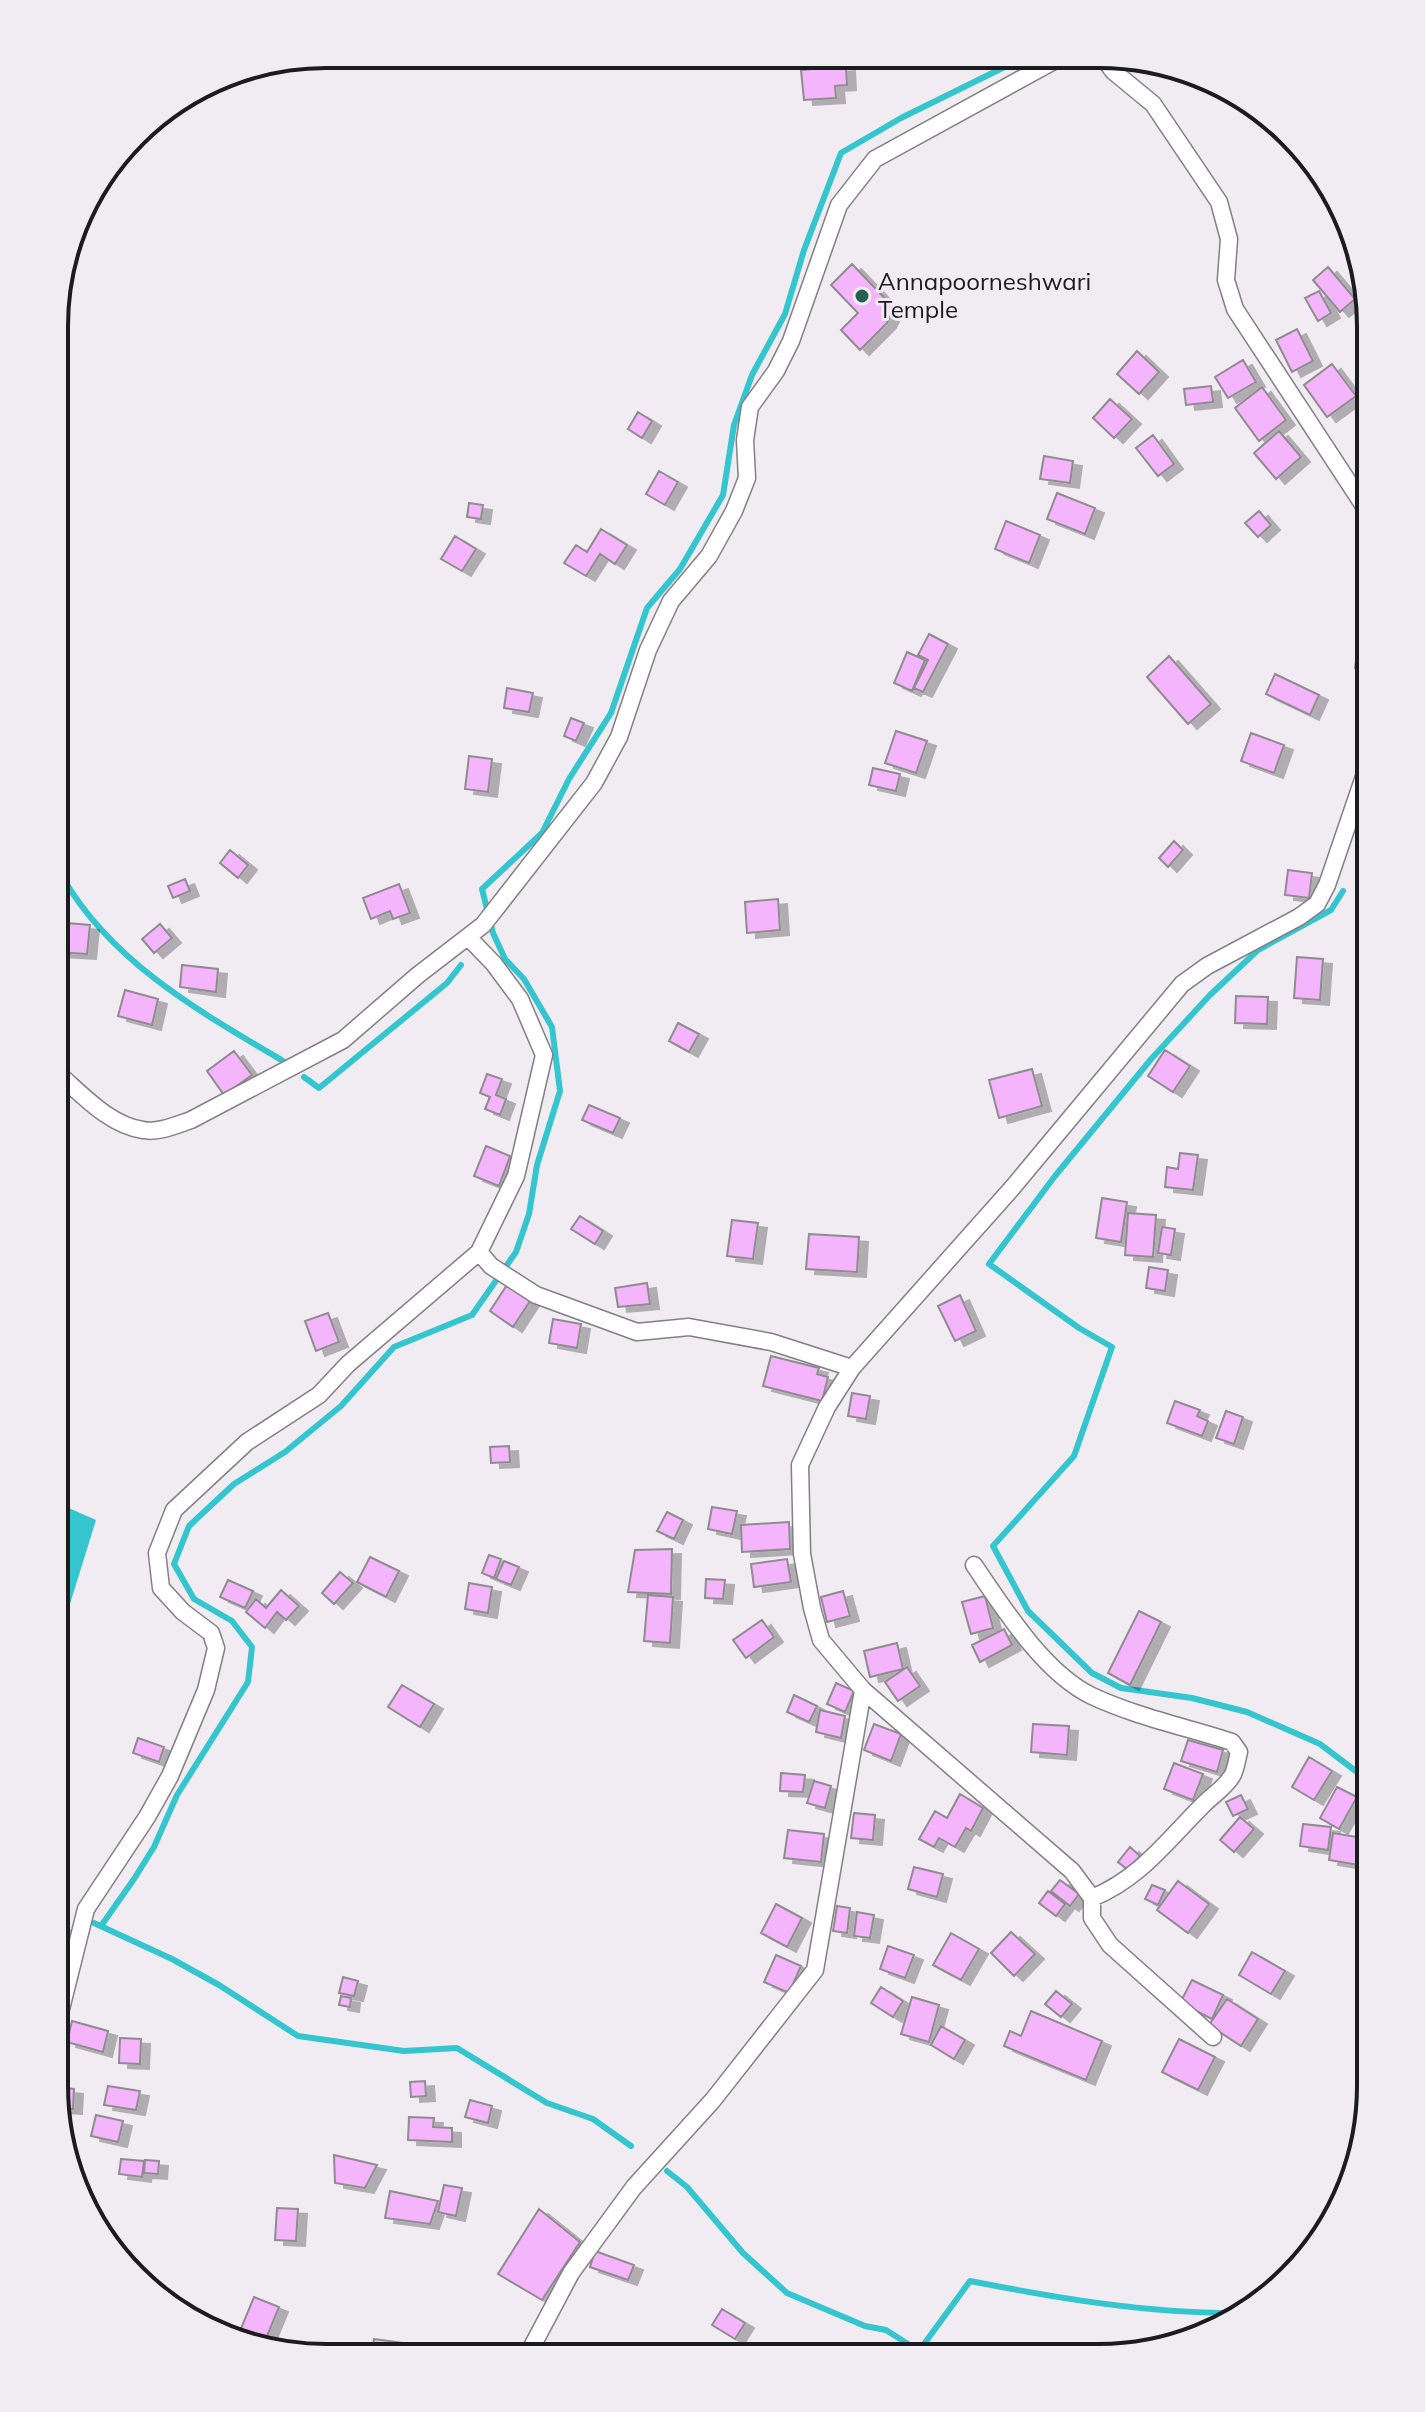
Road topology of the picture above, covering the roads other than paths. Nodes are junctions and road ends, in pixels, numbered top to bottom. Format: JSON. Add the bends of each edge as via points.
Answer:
{"nodes":[{"id":1,"x":1041,"y":68,"type":"edge"},
{"id":2,"x":1111,"y":69,"type":"edge"},
{"id":3,"x":1357,"y":495,"type":"edge"},
{"id":4,"x":1357,"y":798,"type":"edge"},
{"id":5,"x":468,"y":937,"type":"junction"},
{"id":6,"x":68,"y":1082,"type":"edge"},
{"id":7,"x":479,"y":1252,"type":"junction"},
{"id":8,"x":852,"y":1368,"type":"junction"},
{"id":9,"x":974,"y":1565,"type":"dead end"},
{"id":10,"x":863,"y":1690,"type":"junction"},
{"id":11,"x":1092,"y":1898,"type":"junction"},
{"id":12,"x":68,"y":1981,"type":"edge"},
{"id":13,"x":1213,"y":2037,"type":"dead end"},
{"id":14,"x":533,"y":2344,"type":"edge"}],
"edges":[{"from":1,"to":5,"type":"street","via":[[875,159],[839,205],[791,341],[750,407],[747,478],[734,511],[709,556],[671,601],[619,737],[594,783],[483,925]]},
{"from":2,"to":3,"type":"street","via":[[1153,104],[1219,202],[1229,239],[1226,280],[1235,309]]},
{"from":4,"to":8,"type":"street","via":[[1317,904],[1182,984],[1013,1187]]},
{"from":5,"to":6,"type":"street","via":[[343,1040],[191,1120],[143,1130],[119,1122]]},
{"from":5,"to":7,"type":"street","via":[[520,999],[544,1055],[516,1176]]},
{"from":7,"to":8,"type":"street","via":[[536,1295],[637,1332],[689,1327],[771,1342]]},
{"from":7,"to":12,"type":"street","via":[[319,1395],[247,1442],[174,1510],[157,1553],[161,1588],[211,1633],[216,1648],[206,1690],[170,1776],[86,1909]]},
{"from":8,"to":10,"type":"street","via":[[800,1465],[802,1554],[821,1640]]},
{"from":9,"to":11,"type":"street","via":[[1058,1673],[1090,1695],[1232,1742],[1239,1752],[1232,1776],[1168,1844],[1132,1877]]},
{"from":10,"to":11,"type":"street","via":[[1072,1871]]},
{"from":10,"to":14,"type":"street","via":[[815,1970],[713,2100],[634,2187],[571,2273]]},
{"from":11,"to":13,"type":"street","via":[[1092,1918],[1110,1945]]}]}
